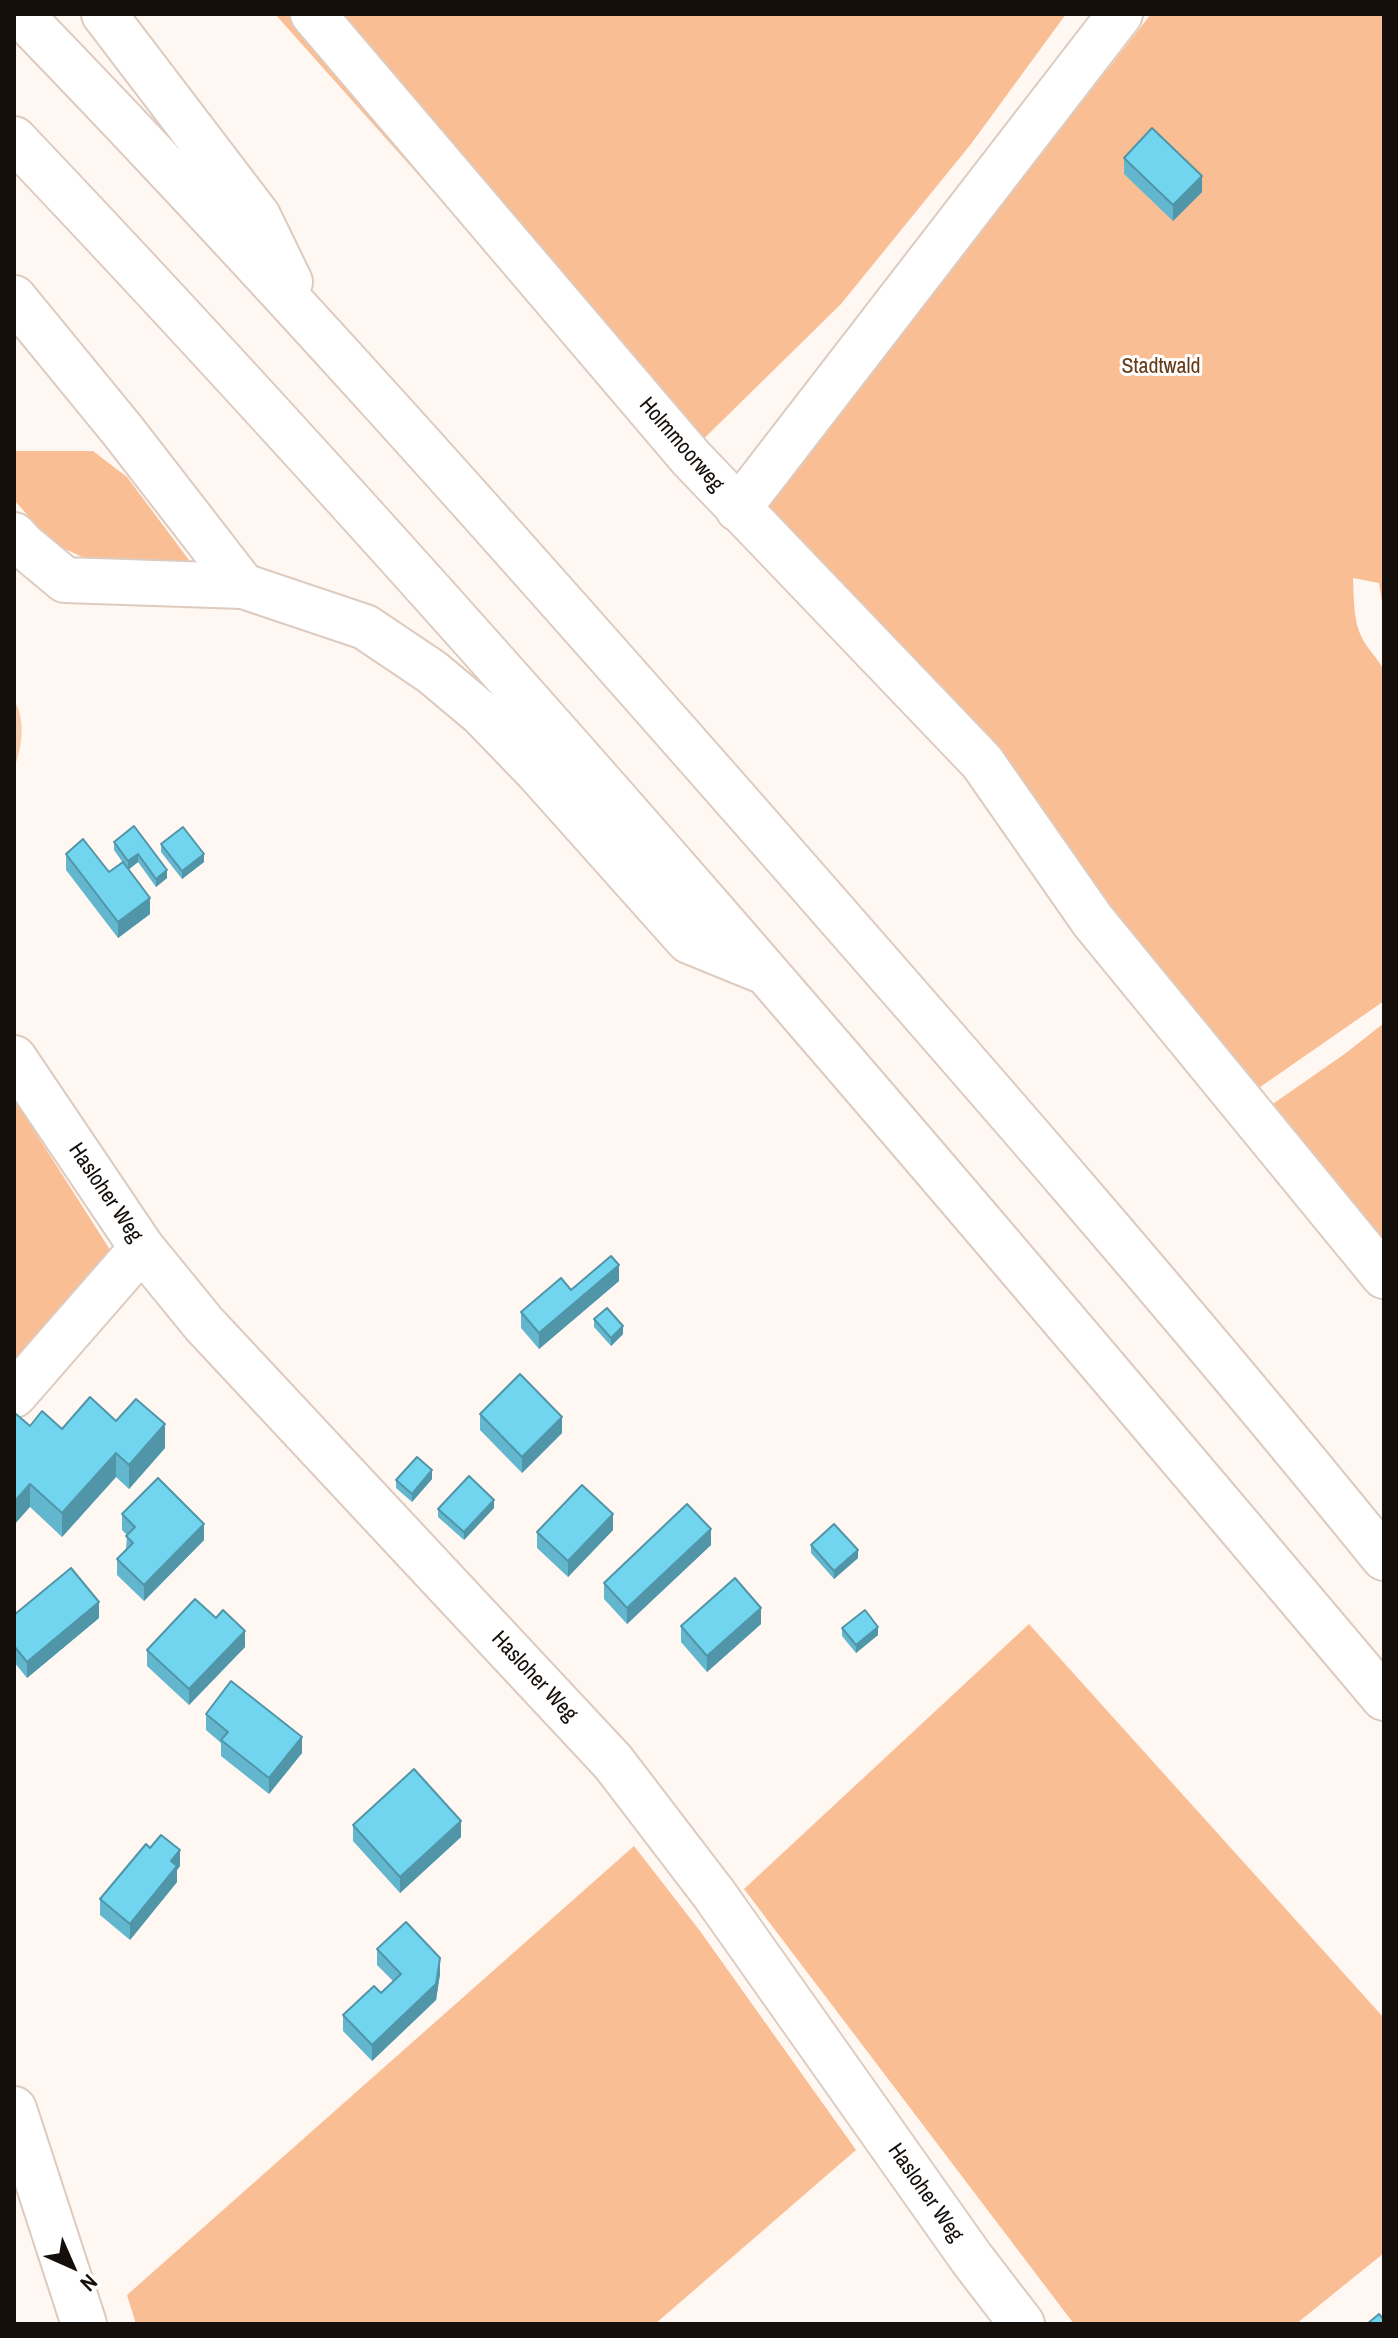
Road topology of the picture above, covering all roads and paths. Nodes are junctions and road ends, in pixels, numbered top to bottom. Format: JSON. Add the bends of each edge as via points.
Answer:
{"nodes":[{"id":1,"x":20,"y":14,"type":"edge"},
{"id":2,"x":104,"y":14,"type":"edge"},
{"id":3,"x":313,"y":14,"type":"edge"},
{"id":4,"x":1120,"y":14,"type":"edge"},
{"id":5,"x":14,"y":139,"type":"edge"},
{"id":6,"x":14,"y":298,"type":"edge"},
{"id":7,"x":311,"y":324,"type":"junction"},
{"id":8,"x":738,"y":509,"type":"junction"},
{"id":9,"x":14,"y":535,"type":"edge"},
{"id":10,"x":243,"y":586,"type":"junction"},
{"id":11,"x":769,"y":974,"type":"junction"},
{"id":12,"x":14,"y":1058,"type":"edge"},
{"id":13,"x":142,"y":1248,"type":"junction"},
{"id":14,"x":1384,"y":1276,"type":"edge"},
{"id":15,"x":14,"y":1395,"type":"edge"},
{"id":16,"x":1384,"y":1558,"type":"edge"},
{"id":17,"x":1384,"y":1698,"type":"edge"},
{"id":18,"x":14,"y":2109,"type":"edge"},
{"id":19,"x":84,"y":2324,"type":"edge"},
{"id":20,"x":1022,"y":2324,"type":"edge"}],
"edges":[{"from":1,"to":7,"type":"main road"},
{"from":2,"to":7,"type":"main road","via":[[258,216]]},
{"from":3,"to":8,"type":"main road","name":"Holmmoorweg"},
{"from":4,"to":8,"type":"main road","name":"Holmmoorweg"},
{"from":5,"to":11,"type":"main road","via":[[420,579]]},
{"from":6,"to":10,"type":"main road"},
{"from":7,"to":16,"type":"main road","via":[[1023,1126]]},
{"from":8,"to":14,"type":"main road","via":[[982,762],[1093,921]]},
{"from":9,"to":10,"type":"main road","via":[[65,580]]},
{"from":10,"to":11,"type":"main road","via":[[365,627],[432,672],[538,772],[689,941]]},
{"from":11,"to":17,"type":"main road"},
{"from":12,"to":13,"type":"main road","name":"Hasloher Weg"},
{"from":13,"to":15,"type":"main road"},
{"from":13,"to":20,"type":"main road","name":"Hasloher Weg","via":[[204,1324],[613,1762]]},
{"from":18,"to":19,"type":"main road"}]}
